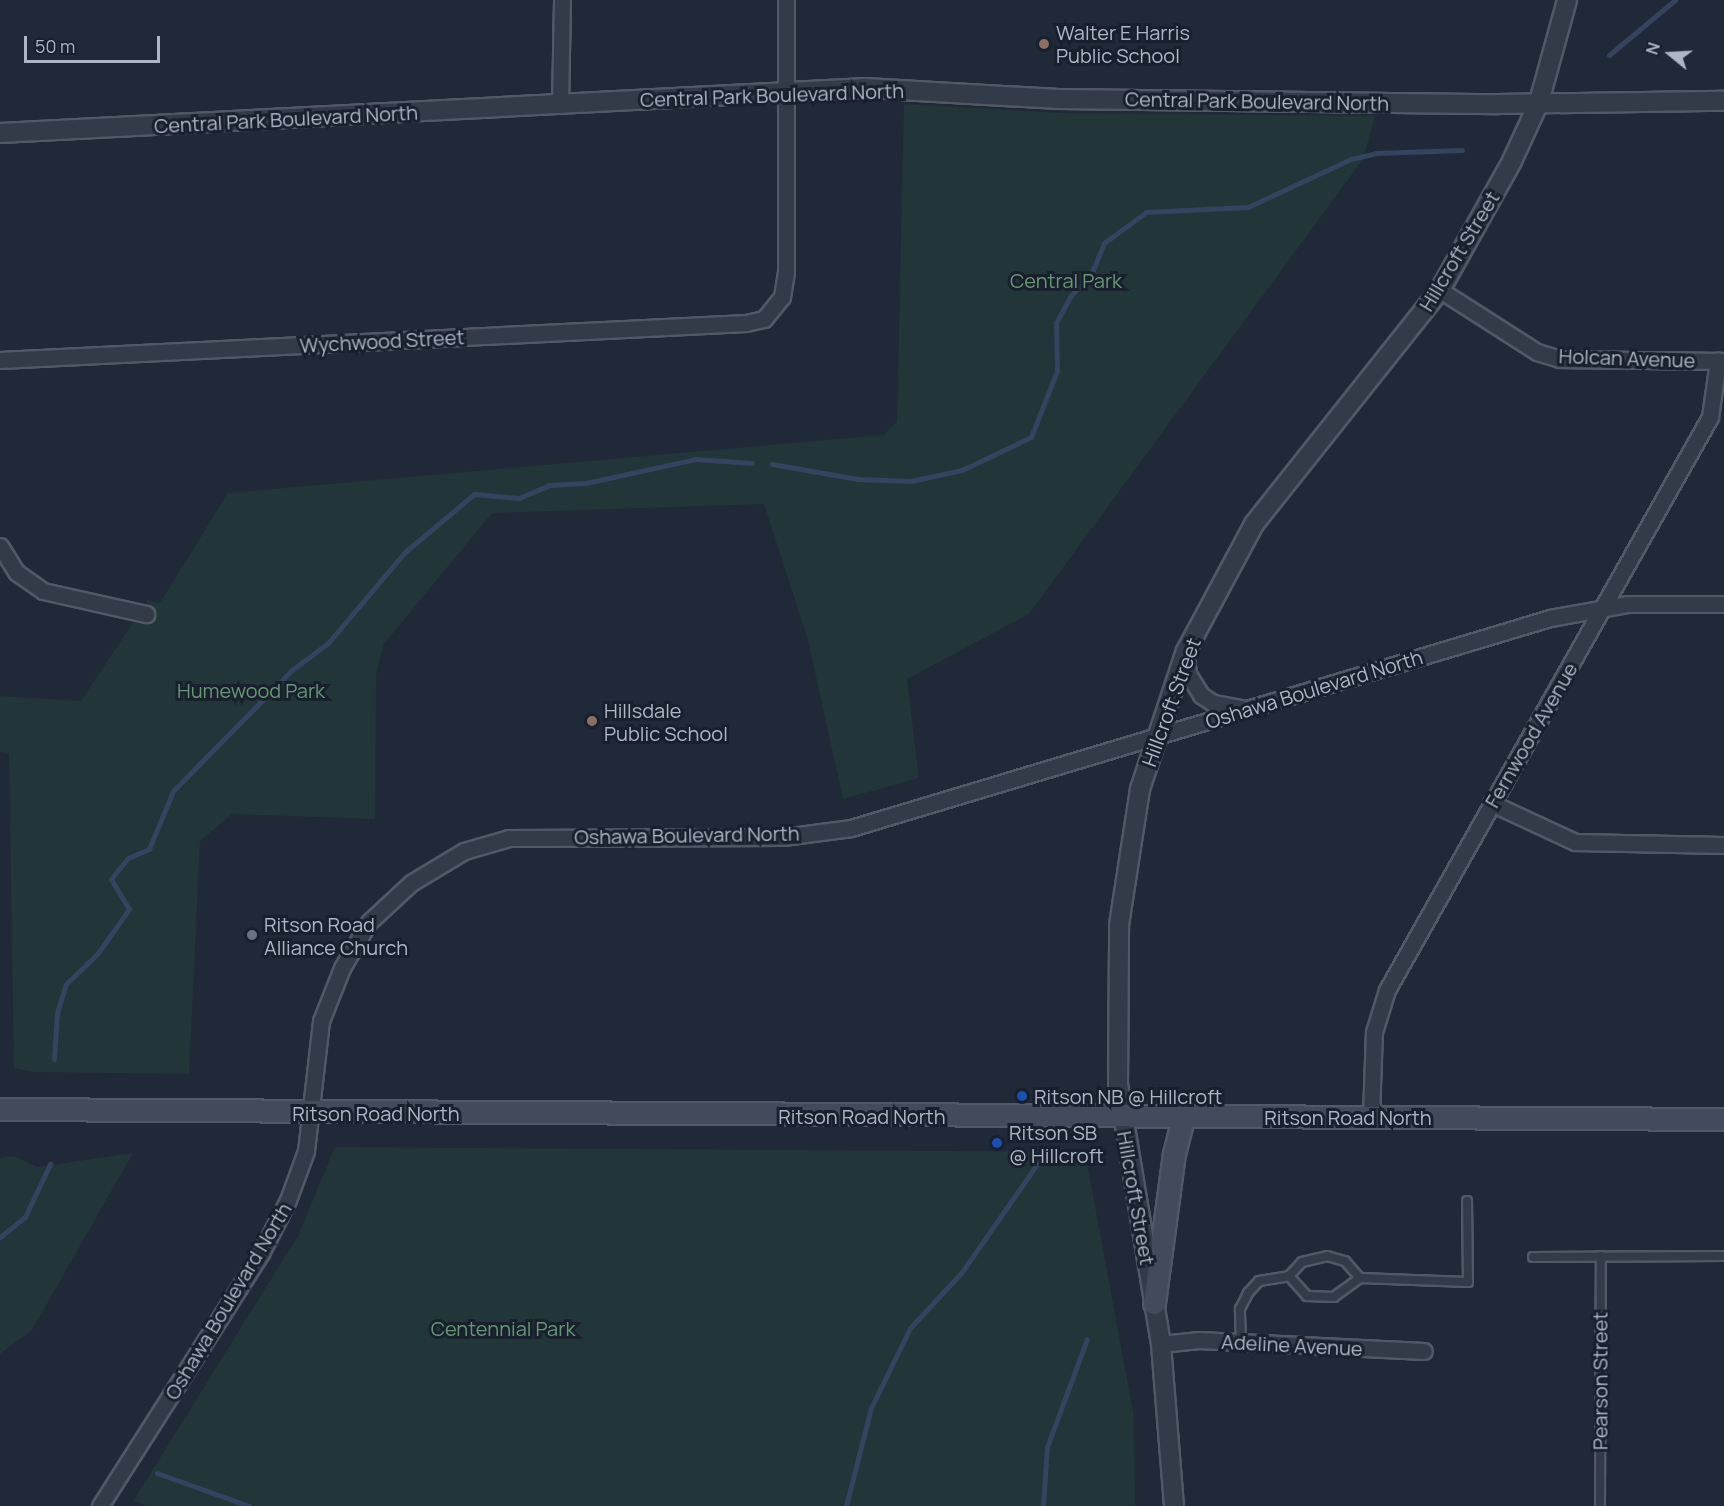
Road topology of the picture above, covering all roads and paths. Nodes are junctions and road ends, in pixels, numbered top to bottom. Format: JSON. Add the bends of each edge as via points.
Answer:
{"nodes":[{"id":1,"x":562,"y":0,"type":"edge"},
{"id":2,"x":786,"y":0,"type":"edge"},
{"id":3,"x":1567,"y":0,"type":"edge"},
{"id":4,"x":786,"y":93,"type":"junction"},
{"id":5,"x":1724,"y":101,"type":"edge"},
{"id":6,"x":1539,"y":102,"type":"junction"},
{"id":7,"x":560,"y":105,"type":"junction"},
{"id":8,"x":0,"y":134,"type":"edge"},
{"id":9,"x":1440,"y":290,"type":"junction"},
{"id":10,"x":0,"y":360,"type":"edge"},
{"id":11,"x":1721,"y":361,"type":"edge"},
{"id":12,"x":0,"y":546,"type":"edge"},
{"id":13,"x":1724,"y":604,"type":"edge"},
{"id":14,"x":1602,"y":611,"type":"junction"},
{"id":15,"x":146,"y":614,"type":"dead end"},
{"id":16,"x":1186,"y":651,"type":"junction"},
{"id":17,"x":1245,"y":709,"type":"junction"},
{"id":18,"x":1155,"y":738,"type":"junction"},
{"id":19,"x":1491,"y":803,"type":"junction"},
{"id":20,"x":1724,"y":845,"type":"edge"},
{"id":21,"x":0,"y":1109,"type":"edge"},
{"id":22,"x":310,"y":1113,"type":"junction"},
{"id":23,"x":1123,"y":1116,"type":"junction"},
{"id":24,"x":1371,"y":1116,"type":"junction"},
{"id":25,"x":1183,"y":1117,"type":"junction"},
{"id":26,"x":1724,"y":1119,"type":"edge"},
{"id":27,"x":1467,"y":1201,"type":"dead end"},
{"id":28,"x":1724,"y":1256,"type":"edge"},
{"id":29,"x":1533,"y":1257,"type":"dead end"},
{"id":30,"x":1601,"y":1257,"type":"junction"},
{"id":31,"x":1289,"y":1276,"type":"junction"},
{"id":32,"x":1360,"y":1278,"type":"junction"},
{"id":33,"x":1154,"y":1303,"type":"junction"},
{"id":34,"x":1241,"y":1342,"type":"junction"},
{"id":35,"x":1161,"y":1344,"type":"junction"},
{"id":36,"x":1424,"y":1351,"type":"dead end"},
{"id":37,"x":104,"y":1504,"type":"edge"},
{"id":38,"x":1174,"y":1506,"type":"edge"},
{"id":39,"x":1600,"y":1506,"type":"edge"}],
"edges":[{"from":1,"to":7,"type":"street"},
{"from":2,"to":4,"type":"street"},
{"from":3,"to":6,"type":"street","name":"Hillcroft Street"},
{"from":4,"to":6,"type":"street","name":"Central Park Boulevard North","via":[[866,88],[1059,99]]},
{"from":4,"to":7,"type":"street","name":"Central Park Boulevard North"},
{"from":4,"to":10,"type":"street","name":"Wychwood Street","via":[[786,272],[782,297],[764,319]]},
{"from":5,"to":6,"type":"street","name":"Central Park Boulevard North"},
{"from":6,"to":9,"type":"street","name":"Hillcroft Street","via":[[1512,161]]},
{"from":7,"to":8,"type":"street","name":"Central Park Boulevard North"},
{"from":9,"to":11,"type":"street","name":"Holcan Avenue","via":[[1537,352],[1560,359]]},
{"from":9,"to":16,"type":"street","name":"Hillcroft Street","via":[[1254,524]]},
{"from":11,"to":14,"type":"street","name":"Fernwood Avenue","via":[[1710,417]]},
{"from":12,"to":15,"type":"street","via":[[16,572],[43,591]]},
{"from":13,"to":14,"type":"street","name":"Oshawa Boulevard North","via":[[1627,604]]},
{"from":14,"to":17,"type":"street","name":"Oshawa Boulevard North","via":[[1550,618]]},
{"from":14,"to":19,"type":"street","name":"Fernwood Avenue"},
{"from":16,"to":17,"type":"street","via":[[1188,674],[1200,695],[1212,703]]},
{"from":16,"to":18,"type":"street","name":"Hillcroft Street"},
{"from":17,"to":18,"type":"street","name":"Oshawa Boulevard North"},
{"from":18,"to":22,"type":"street","name":"Oshawa Boulevard North","via":[[851,828],[783,837],[509,838],[464,851],[411,883],[369,922],[342,968],[321,1021]]},
{"from":18,"to":23,"type":"street","name":"Hillcroft Street","via":[[1131,833],[1119,925],[1117,1065]]},
{"from":19,"to":20,"type":"street","via":[[1575,842]]},
{"from":19,"to":24,"type":"street","name":"Fernwood Avenue","via":[[1387,990],[1374,1032]]},
{"from":21,"to":22,"type":"main road","name":"Ritson Road North"},
{"from":22,"to":23,"type":"main road","name":"Ritson Road North"},
{"from":22,"to":37,"type":"street","name":"Oshawa Boulevard North","via":[[299,1176],[261,1253]]},
{"from":23,"to":25,"type":"main road","name":"Ritson Road North"},
{"from":23,"to":33,"type":"street","name":"Hillcroft Street"},
{"from":24,"to":25,"type":"main road","name":"Ritson Road North"},
{"from":24,"to":26,"type":"main road","name":"Ritson Road North"},
{"from":25,"to":33,"type":"main road","via":[[1172,1166]]},
{"from":27,"to":32,"type":"lane","via":[[1468,1282]]},
{"from":28,"to":30,"type":"lane"},
{"from":29,"to":30,"type":"lane"},
{"from":30,"to":39,"type":"lane","name":"Pearson Street"},
{"from":31,"to":32,"type":"lane","via":[[1302,1262],[1327,1256],[1346,1261]]},
{"from":31,"to":32,"type":"lane","via":[[1307,1296],[1325,1299],[1342,1294]]},
{"from":31,"to":34,"type":"lane","via":[[1259,1281],[1248,1293],[1240,1310]]},
{"from":33,"to":35,"type":"street","name":"Hillcroft Street"},
{"from":34,"to":35,"type":"street","name":"Adeline Avenue"},
{"from":34,"to":36,"type":"street","name":"Adeline Avenue"},
{"from":35,"to":38,"type":"street","name":"Hillcroft Street"}]}
